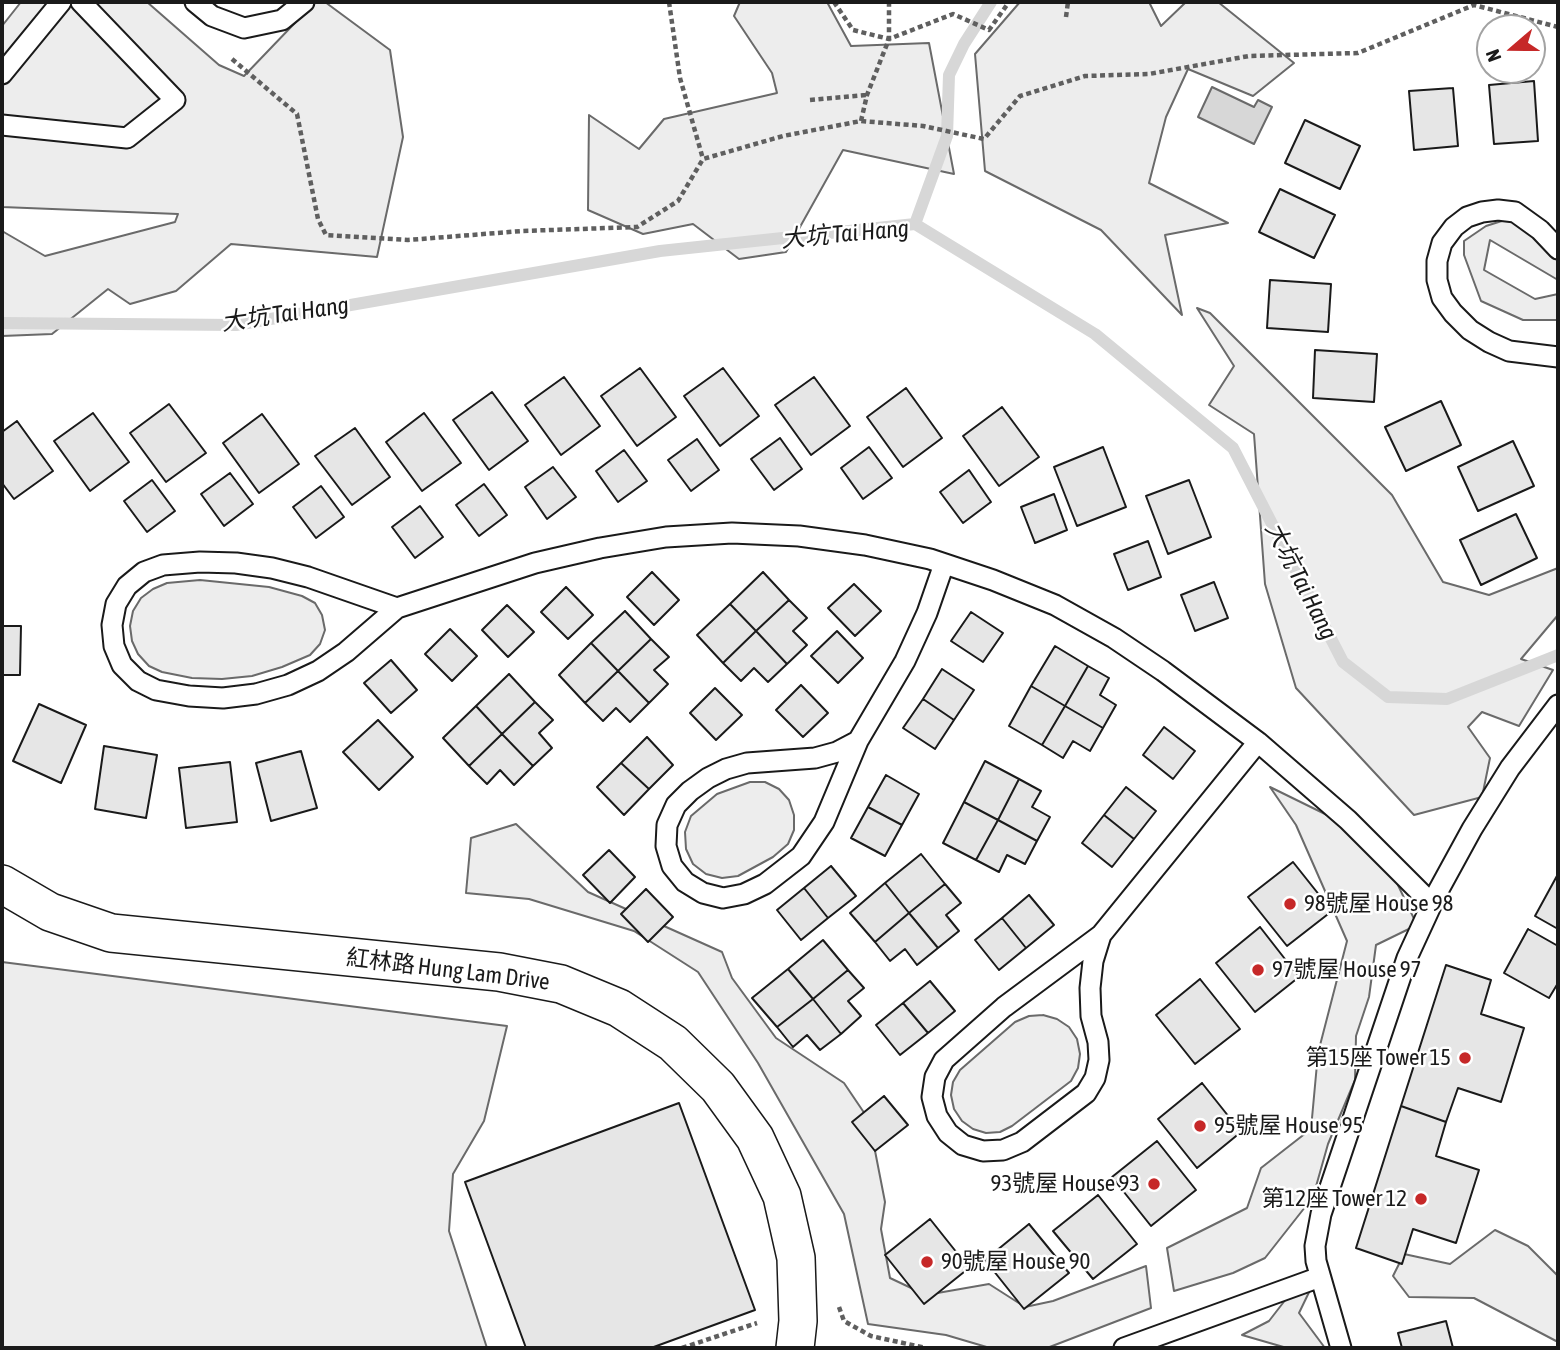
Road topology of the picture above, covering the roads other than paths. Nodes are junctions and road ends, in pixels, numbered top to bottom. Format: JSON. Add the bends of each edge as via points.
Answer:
{"nodes":[{"id":1,"x":61,"y":2,"type":"edge"},
{"id":2,"x":80,"y":2,"type":"edge"},
{"id":3,"x":195,"y":2,"type":"edge"},
{"id":4,"x":304,"y":2,"type":"edge"},
{"id":5,"x":2,"y":74,"type":"edge"},
{"id":6,"x":2,"y":125,"type":"edge"},
{"id":7,"x":1558,"y":249,"type":"edge"},
{"id":8,"x":1558,"y":357,"type":"edge"},
{"id":9,"x":944,"y":564,"type":"junction"},
{"id":10,"x":397,"y":608,"type":"junction"},
{"id":11,"x":1558,"y":705,"type":"edge"},
{"id":12,"x":858,"y":741,"type":"junction"},
{"id":13,"x":1258,"y":742,"type":"junction"},
{"id":14,"x":2,"y":884,"type":"edge"},
{"id":15,"x":1432,"y":904,"type":"junction"},
{"id":16,"x":1101,"y":935,"type":"junction"},
{"id":17,"x":1320,"y":1277,"type":"junction"},
{"id":18,"x":1162,"y":1342,"type":"edge"},
{"id":19,"x":794,"y":1348,"type":"edge"},
{"id":20,"x":1124,"y":1348,"type":"edge"},
{"id":21,"x":1341,"y":1348,"type":"edge"}],
"edges":[{"from":1,"to":5,"type":"lane"},
{"from":2,"to":6,"type":"lane","via":[[175,100],[127,138]]},
{"from":3,"to":4,"type":"lane","via":[[212,16],[244,28],[282,20]]},
{"from":7,"to":8,"type":"lane","via":[[1515,212],[1482,212],[1454,227],[1443,243],[1437,280],[1442,298],[1470,330],[1509,351]]},
{"from":9,"to":10,"type":"lane","via":[[865,545],[799,536],[732,533],[666,537],[535,563]]},
{"from":9,"to":12,"type":"lane","via":[[905,661]]},
{"from":9,"to":13,"type":"lane","via":[[1055,605],[1114,638]]},
{"from":10,"to":10,"type":"lane","via":[[318,671],[278,688],[223,698],[156,690],[138,681],[122,665],[111,625],[127,586],[144,572],[163,565],[200,562],[272,568]]},
{"from":11,"to":15,"type":"lane","via":[[1504,778]]},
{"from":12,"to":12,"type":"lane","via":[[813,840],[801,856],[765,884],[723,898],[694,888],[672,866],[666,846],[667,825],[676,805],[708,778],[747,763],[815,758]]},
{"from":13,"to":15,"type":"lane","via":[[1348,820]]},
{"from":13,"to":16,"type":"lane"},
{"from":14,"to":19,"type":"street","name":"紅林路 Hung Lam Drive","via":[[50,912],[111,933],[499,972],[561,984],[619,1008],[673,1043],[718,1087],[755,1138],[782,1196],[796,1258],[799,1321]]},
{"from":15,"to":17,"type":"lane","via":[[1407,958],[1321,1213],[1315,1245]]},
{"from":16,"to":16,"type":"lane","via":[[1090,988],[1099,1060],[1086,1093],[1022,1142],[1003,1150],[963,1145],[937,1116],[932,1097],[944,1060],[1004,1007]]},
{"from":17,"to":18,"type":"lane"},
{"from":17,"to":21,"type":"lane"},
{"from":18,"to":20,"type":"lane"}]}
